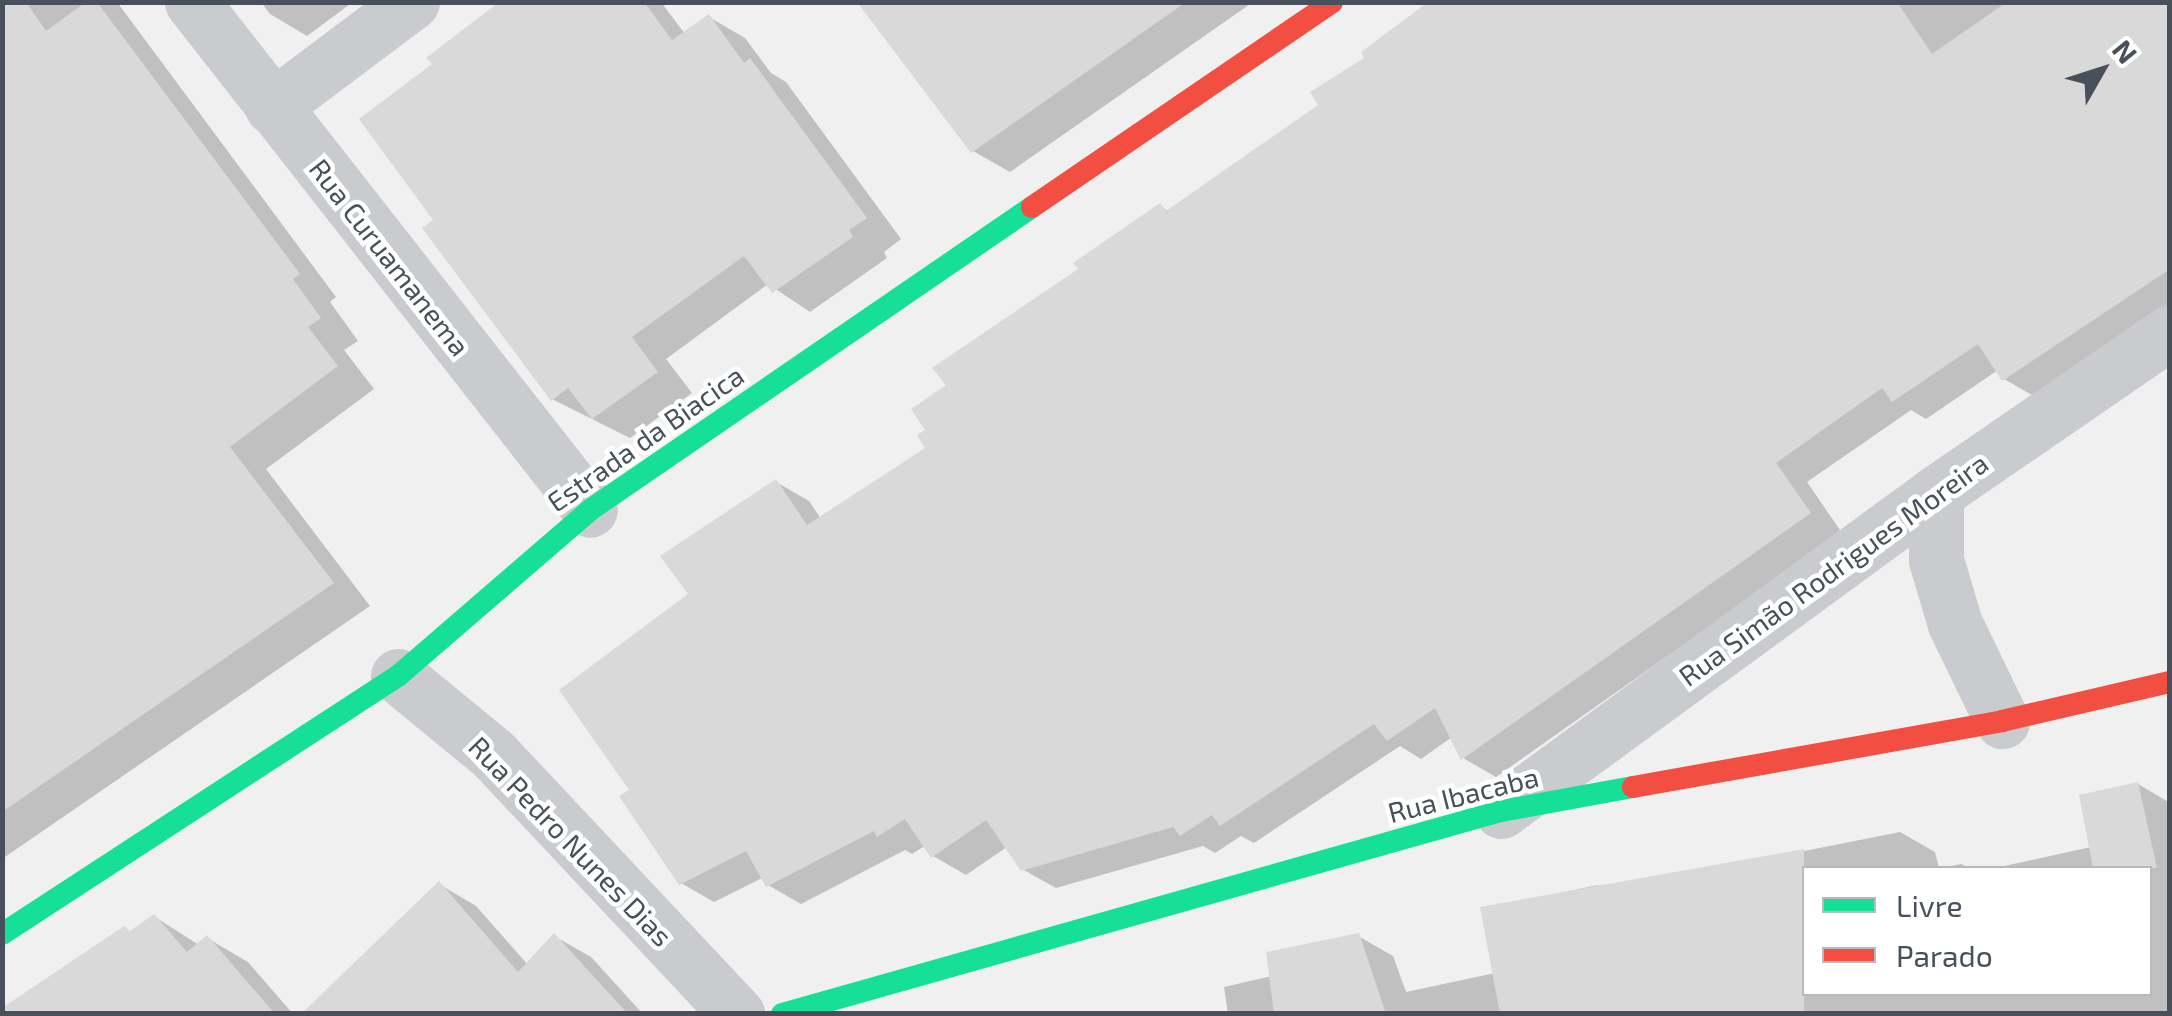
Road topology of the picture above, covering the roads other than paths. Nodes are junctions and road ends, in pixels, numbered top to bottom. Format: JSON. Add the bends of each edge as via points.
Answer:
{"nodes":[{"id":1,"x":192,"y":2,"type":"edge"},
{"id":2,"x":412,"y":2,"type":"edge"},
{"id":3,"x":1332,"y":2,"type":"edge"},
{"id":4,"x":272,"y":107,"type":"junction"},
{"id":5,"x":2170,"y":332,"type":"edge"},
{"id":6,"x":1936,"y":493,"type":"junction"},
{"id":7,"x":590,"y":510,"type":"junction"},
{"id":8,"x":398,"y":676,"type":"junction"},
{"id":9,"x":2170,"y":682,"type":"edge"},
{"id":10,"x":2002,"y":721,"type":"junction"},
{"id":11,"x":1501,"y":812,"type":"junction"},
{"id":12,"x":2,"y":934,"type":"edge"},
{"id":13,"x":736,"y":1014,"type":"edge"},
{"id":14,"x":782,"y":1014,"type":"edge"}],
"edges":[{"from":1,"to":4,"type":"street","name":"Rua Curuamanema"},
{"from":2,"to":4,"type":"street"},
{"from":3,"to":7,"type":"street","name":"Estrada da Biacica"},
{"from":4,"to":7,"type":"street","name":"Rua Curuamanema"},
{"from":5,"to":6,"type":"street","name":"Rua Simão Rodrigues Moreira"},
{"from":6,"to":10,"type":"street","via":[[1936,560],[1977,677]]},
{"from":6,"to":11,"type":"street","name":"Rua Simão Rodrigues Moreira"},
{"from":7,"to":8,"type":"street","name":"Estrada da Biacica"},
{"from":8,"to":12,"type":"street","name":"Estrada da Biacica"},
{"from":8,"to":13,"type":"street","name":"Rua Pedro Nunes Dias","via":[[493,754]]},
{"from":9,"to":10,"type":"street","name":"Rua Ibacaba"},
{"from":10,"to":11,"type":"street","name":"Rua Ibacaba"},
{"from":11,"to":14,"type":"street","name":"Rua Ibacaba"}]}
